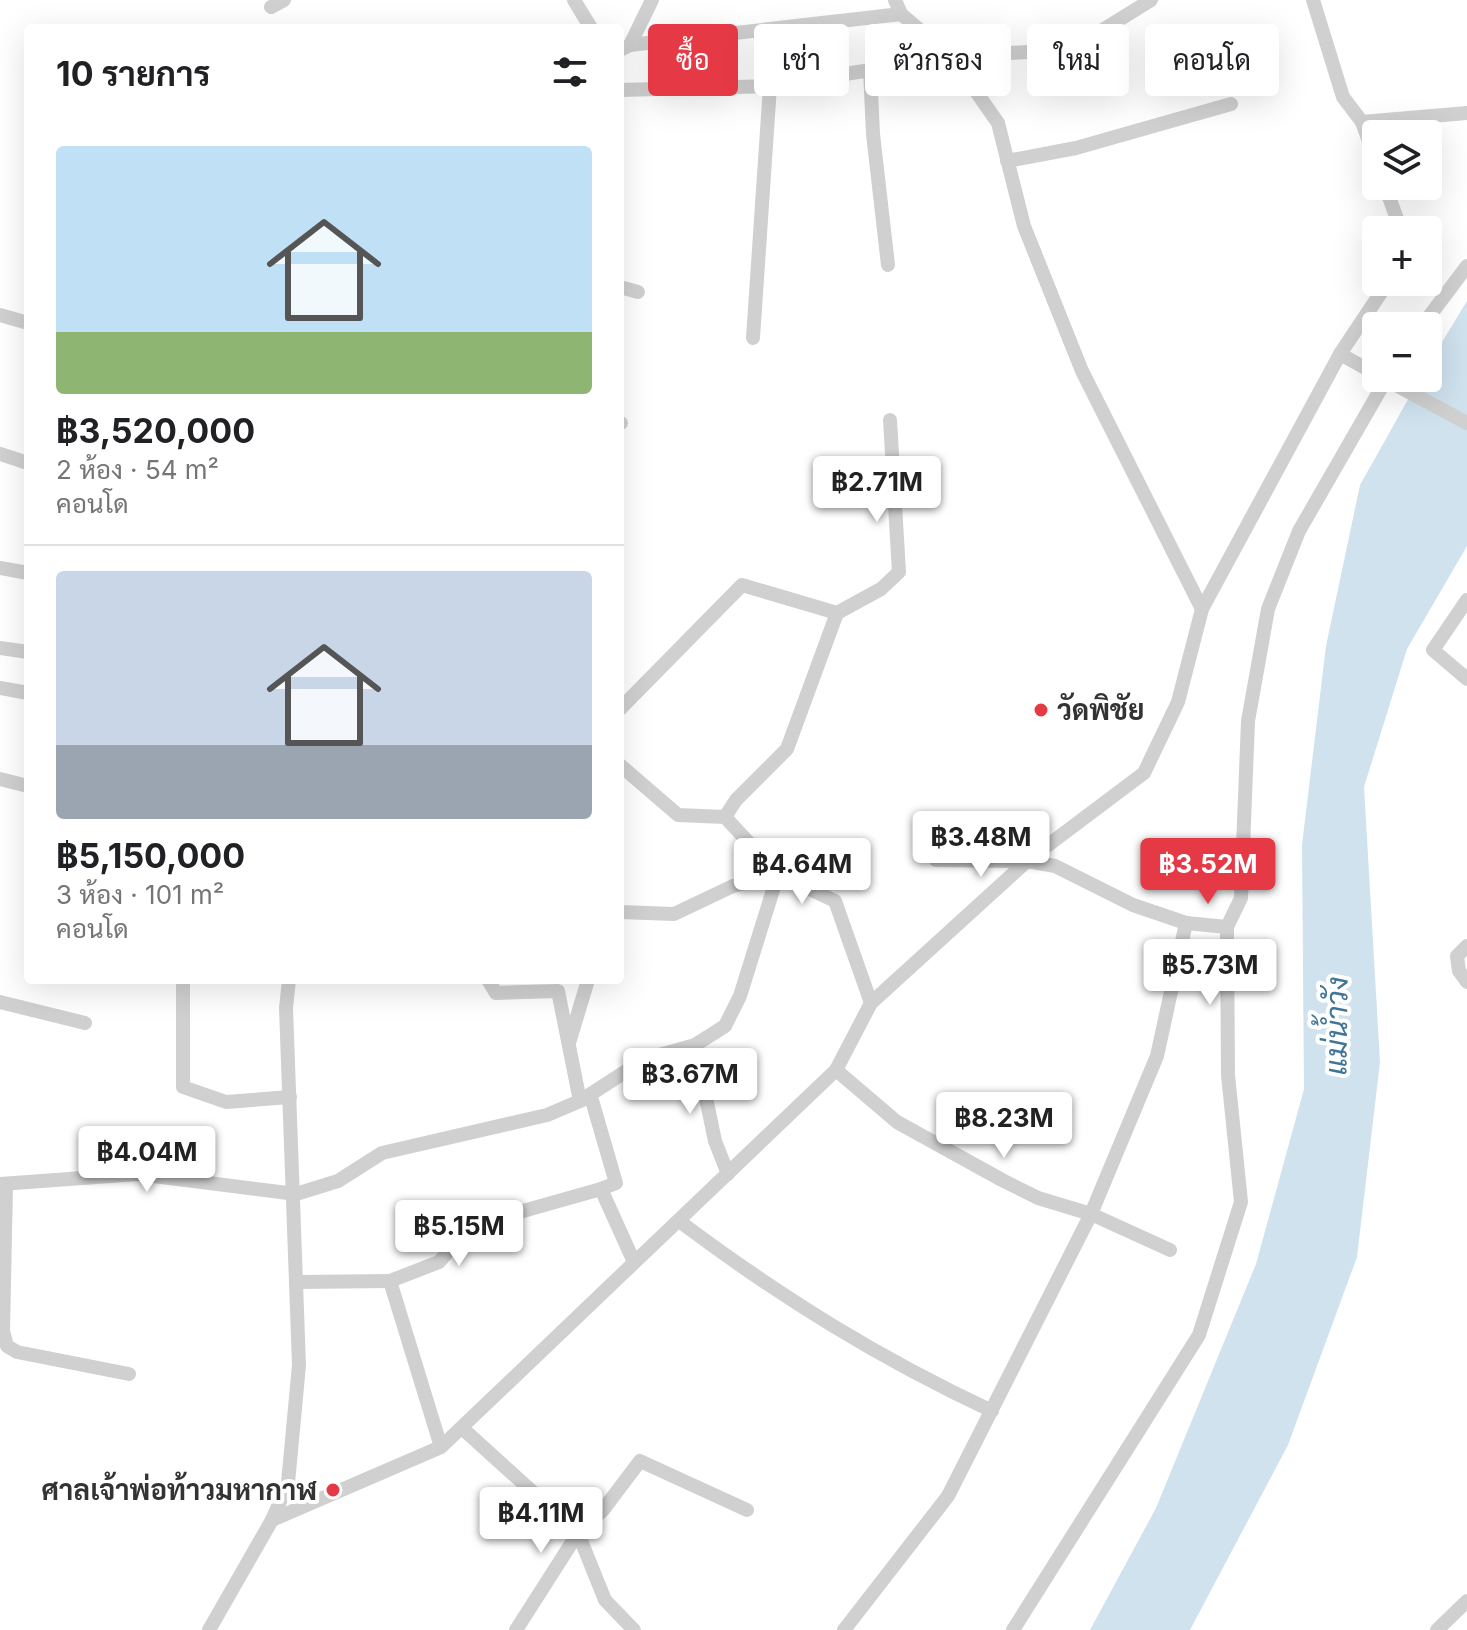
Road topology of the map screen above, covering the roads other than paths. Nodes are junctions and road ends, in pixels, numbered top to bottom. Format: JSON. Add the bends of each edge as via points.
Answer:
{"nodes":[{"id":1,"x":574,"y":0,"type":"edge"},
{"id":2,"x":652,"y":0,"type":"edge"},
{"id":3,"x":1151,"y":0,"type":"edge"},
{"id":4,"x":1313,"y":0,"type":"edge"},
{"id":5,"x":898,"y":7,"type":"edge"},
{"id":6,"x":589,"y":24,"type":"edge"},
{"id":7,"x":916,"y":24,"type":"edge"},
{"id":8,"x":625,"y":47,"type":"edge"},
{"id":9,"x":1011,"y":53,"type":"edge"},
{"id":10,"x":754,"y":86,"type":"edge"},
{"id":11,"x":624,"y":90,"type":"edge"},
{"id":12,"x":769,"y":96,"type":"edge"},
{"id":13,"x":871,"y":96,"type":"edge"},
{"id":14,"x":979,"y":96,"type":"edge"},
{"id":15,"x":1231,"y":104,"type":"dead end"},
{"id":16,"x":1467,"y":113,"type":"edge"},
{"id":17,"x":1385,"y":120,"type":"edge"},
{"id":18,"x":1362,"y":122,"type":"edge"},
{"id":19,"x":1007,"y":161,"type":"junction"},
{"id":20,"x":888,"y":265,"type":"dead end"},
{"id":21,"x":1467,"y":266,"type":"edge"},
{"id":22,"x":624,"y":288,"type":"edge"},
{"id":23,"x":638,"y":292,"type":"dead end"},
{"id":24,"x":1379,"y":296,"type":"edge"},
{"id":25,"x":1432,"y":312,"type":"edge"},
{"id":26,"x":0,"y":315,"type":"edge"},
{"id":27,"x":24,"y":322,"type":"edge"},
{"id":28,"x":753,"y":338,"type":"dead end"},
{"id":29,"x":1340,"y":354,"type":"junction"},
{"id":30,"x":1362,"y":365,"type":"edge"},
{"id":31,"x":1377,"y":392,"type":"edge"},
{"id":32,"x":1411,"y":392,"type":"edge"},
{"id":33,"x":890,"y":420,"type":"dead end"},
{"id":34,"x":1467,"y":423,"type":"edge"},
{"id":35,"x":0,"y":454,"type":"edge"},
{"id":36,"x":24,"y":462,"type":"edge"},
{"id":37,"x":0,"y":568,"type":"edge"},
{"id":38,"x":24,"y":572,"type":"edge"},
{"id":39,"x":1467,"y":600,"type":"edge"},
{"id":40,"x":1202,"y":609,"type":"junction"},
{"id":41,"x":837,"y":613,"type":"junction"},
{"id":42,"x":0,"y":648,"type":"edge"},
{"id":43,"x":24,"y":651,"type":"edge"},
{"id":44,"x":1467,"y":679,"type":"edge"},
{"id":45,"x":0,"y":688,"type":"edge"},
{"id":46,"x":24,"y":692,"type":"edge"},
{"id":47,"x":624,"y":705,"type":"edge"},
{"id":48,"x":624,"y":768,"type":"edge"},
{"id":49,"x":0,"y":779,"type":"edge"},
{"id":50,"x":24,"y":785,"type":"edge"},
{"id":51,"x":725,"y":817,"type":"junction"},
{"id":52,"x":936,"y":860,"type":"dead end"},
{"id":53,"x":1027,"y":861,"type":"junction"},
{"id":54,"x":778,"y":874,"type":"junction"},
{"id":55,"x":624,"y":912,"type":"edge"},
{"id":56,"x":1186,"y":923,"type":"junction"},
{"id":57,"x":1227,"y":927,"type":"junction"},
{"id":58,"x":1467,"y":946,"type":"edge"},
{"id":59,"x":1467,"y":982,"type":"edge"},
{"id":60,"x":183,"y":984,"type":"edge"},
{"id":61,"x":289,"y":984,"type":"edge"},
{"id":62,"x":490,"y":984,"type":"edge"},
{"id":63,"x":587,"y":984,"type":"edge"},
{"id":64,"x":0,"y":1002,"type":"edge"},
{"id":65,"x":871,"y":1003,"type":"junction"},
{"id":66,"x":85,"y":1023,"type":"dead end"},
{"id":67,"x":569,"y":1044,"type":"junction"},
{"id":68,"x":695,"y":1045,"type":"junction"},
{"id":69,"x":836,"y":1070,"type":"junction"},
{"id":70,"x":290,"y":1097,"type":"junction"},
{"id":71,"x":585,"y":1099,"type":"junction"},
{"id":72,"x":728,"y":1174,"type":"junction"},
{"id":73,"x":3,"y":1184,"type":"edge"},
{"id":74,"x":601,"y":1189,"type":"junction"},
{"id":75,"x":296,"y":1194,"type":"junction"},
{"id":76,"x":1091,"y":1214,"type":"junction"},
{"id":77,"x":679,"y":1221,"type":"junction"},
{"id":78,"x":1170,"y":1250,"type":"dead end"},
{"id":79,"x":634,"y":1262,"type":"junction"},
{"id":80,"x":390,"y":1281,"type":"junction"},
{"id":81,"x":298,"y":1282,"type":"junction"},
{"id":82,"x":129,"y":1374,"type":"dead end"},
{"id":83,"x":992,"y":1411,"type":"junction"},
{"id":84,"x":462,"y":1428,"type":"junction"},
{"id":85,"x":441,"y":1447,"type":"junction"},
{"id":86,"x":747,"y":1510,"type":"dead end"},
{"id":87,"x":272,"y":1520,"type":"junction"},
{"id":88,"x":578,"y":1533,"type":"junction"},
{"id":89,"x":1467,"y":1601,"type":"edge"},
{"id":90,"x":209,"y":1630,"type":"edge"},
{"id":91,"x":516,"y":1630,"type":"edge"},
{"id":92,"x":634,"y":1630,"type":"edge"},
{"id":93,"x":844,"y":1630,"type":"edge"},
{"id":94,"x":1013,"y":1630,"type":"edge"},
{"id":95,"x":1437,"y":1630,"type":"edge"}],
"edges":[{"from":1,"to":6,"type":"street"},
{"from":2,"to":8,"type":"street"},
{"from":3,"to":9,"type":"street","via":[[1072,49]]},
{"from":4,"to":18,"type":"street","via":[[1343,97]]},
{"from":5,"to":7,"type":"street"},
{"from":5,"to":8,"type":"street"},
{"from":10,"to":11,"type":"street"},
{"from":12,"to":28,"type":"street"},
{"from":13,"to":20,"type":"street"},
{"from":14,"to":19,"type":"street","via":[[998,123]]},
{"from":15,"to":19,"type":"street","via":[[1076,148]]},
{"from":16,"to":17,"type":"street"},
{"from":19,"to":40,"type":"street","via":[[1024,226],[1082,371]]},
{"from":21,"to":25,"type":"street"},
{"from":22,"to":23,"type":"street"},
{"from":24,"to":29,"type":"street"},
{"from":26,"to":27,"type":"street"},
{"from":29,"to":30,"type":"street"},
{"from":29,"to":40,"type":"street"},
{"from":31,"to":57,"type":"street","via":[[1299,531],[1268,609],[1248,721],[1241,898]]},
{"from":32,"to":34,"type":"street","bridge":true},
{"from":33,"to":41,"type":"street","via":[[899,572],[881,589]]},
{"from":35,"to":36,"type":"street"},
{"from":37,"to":38,"type":"street"},
{"from":39,"to":44,"type":"street","via":[[1433,650]]},
{"from":40,"to":53,"type":"street","via":[[1178,702],[1144,773]]},
{"from":41,"to":47,"type":"street","via":[[742,585]]},
{"from":41,"to":51,"type":"street","via":[[787,749]]},
{"from":42,"to":43,"type":"street"},
{"from":45,"to":46,"type":"street"},
{"from":48,"to":51,"type":"street","via":[[678,815]]},
{"from":49,"to":50,"type":"street"},
{"from":51,"to":54,"type":"street"},
{"from":52,"to":53,"type":"street"},
{"from":53,"to":56,"type":"street","via":[[1065,869],[1133,905]]},
{"from":53,"to":65,"type":"street"},
{"from":54,"to":55,"type":"street","via":[[733,886],[674,914]]},
{"from":54,"to":65,"type":"street","via":[[835,901]]},
{"from":54,"to":68,"type":"street","via":[[740,996],[725,1026]]},
{"from":56,"to":57,"type":"street"},
{"from":56,"to":76,"type":"street","via":[[1157,1056]]},
{"from":57,"to":94,"type":"street","via":[[1228,1075],[1241,1202],[1214,1295],[1199,1335]]},
{"from":58,"to":59,"type":"street","via":[[1457,956]]},
{"from":60,"to":70,"type":"street","via":[[183,1087],[226,1102]]},
{"from":61,"to":70,"type":"street"},
{"from":62,"to":67,"type":"street","via":[[496,993],[556,990]]},
{"from":63,"to":67,"type":"street"},
{"from":64,"to":66,"type":"street"},
{"from":65,"to":69,"type":"street"},
{"from":67,"to":71,"type":"street"},
{"from":68,"to":71,"type":"street","via":[[645,1059]]},
{"from":68,"to":72,"type":"street","via":[[715,1141]]},
{"from":69,"to":72,"type":"street"},
{"from":69,"to":76,"type":"street","via":[[897,1122],[1038,1198]]},
{"from":70,"to":75,"type":"street"},
{"from":71,"to":74,"type":"street","via":[[616,1183]]},
{"from":71,"to":75,"type":"street","via":[[547,1115],[382,1153],[338,1181]]},
{"from":72,"to":77,"type":"street"},
{"from":73,"to":75,"type":"street","via":[[138,1174]]},
{"from":73,"to":82,"type":"street","via":[[7,1346]]},
{"from":74,"to":79,"type":"street"},
{"from":74,"to":80,"type":"street","via":[[470,1226],[439,1262]]},
{"from":75,"to":81,"type":"street"},
{"from":76,"to":78,"type":"street"},
{"from":76,"to":83,"type":"street"},
{"from":77,"to":79,"type":"street"},
{"from":77,"to":83,"type":"street","via":[[764,1285],[860,1345]]},
{"from":79,"to":84,"type":"street"},
{"from":80,"to":81,"type":"street"},
{"from":80,"to":85,"type":"street"},
{"from":81,"to":87,"type":"street","via":[[294,1449],[288,1483]]},
{"from":83,"to":93,"type":"street","via":[[948,1496]]},
{"from":84,"to":85,"type":"street"},
{"from":84,"to":88,"type":"street"},
{"from":85,"to":87,"type":"street"},
{"from":86,"to":88,"type":"street","via":[[640,1461]]},
{"from":87,"to":90,"type":"street"},
{"from":88,"to":91,"type":"street"},
{"from":88,"to":92,"type":"street","via":[[605,1600]]},
{"from":89,"to":95,"type":"street"}]}
